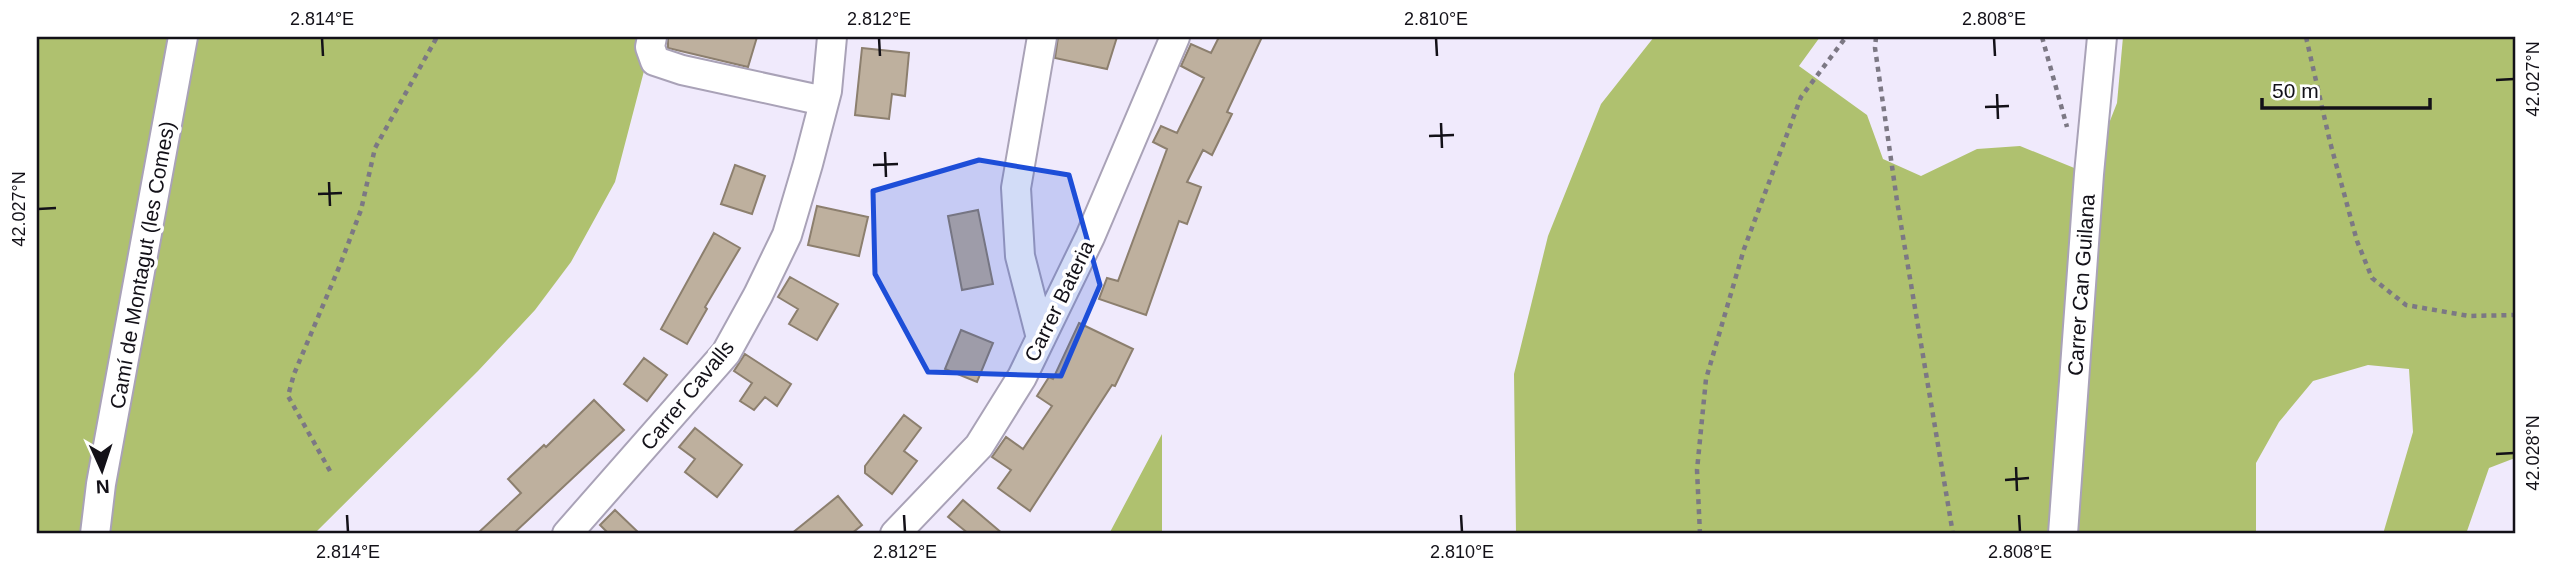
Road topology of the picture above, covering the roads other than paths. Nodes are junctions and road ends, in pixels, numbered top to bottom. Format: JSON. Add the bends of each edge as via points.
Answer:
{"nodes":[{"id":1,"x":183,"y":37,"type":"edge"},
{"id":2,"x":652,"y":37,"type":"edge"},
{"id":3,"x":832,"y":37,"type":"edge"},
{"id":4,"x":1042,"y":37,"type":"edge"},
{"id":5,"x":1175,"y":37,"type":"edge"},
{"id":6,"x":2102,"y":37,"type":"edge"},
{"id":7,"x":824,"y":101,"type":"junction"},
{"id":8,"x":1041,"y":338,"type":"junction"},
{"id":9,"x":95,"y":534,"type":"edge"},
{"id":10,"x":567,"y":534,"type":"edge"},
{"id":11,"x":895,"y":534,"type":"edge"},
{"id":12,"x":2063,"y":534,"type":"edge"}],
"edges":[{"from":1,"to":9,"type":"street","name":"Camí de Montagut (les Comes)"},
{"from":2,"to":7,"type":"street","via":[[655,61]]},
{"from":3,"to":7,"type":"street","name":"Carrer Cavalls"},
{"from":4,"to":8,"type":"street","via":[[1016,188],[1020,256]]},
{"from":5,"to":8,"type":"street","name":"Carrer Bateria","via":[[1090,237]]},
{"from":6,"to":12,"type":"street","name":"Carrer Can Guilana"},
{"from":7,"to":10,"type":"street","name":"Carrer Cavalls","via":[[787,234],[726,353]]},
{"from":8,"to":11,"type":"street","name":"Carrer Bateria","via":[[979,446]]}]}
